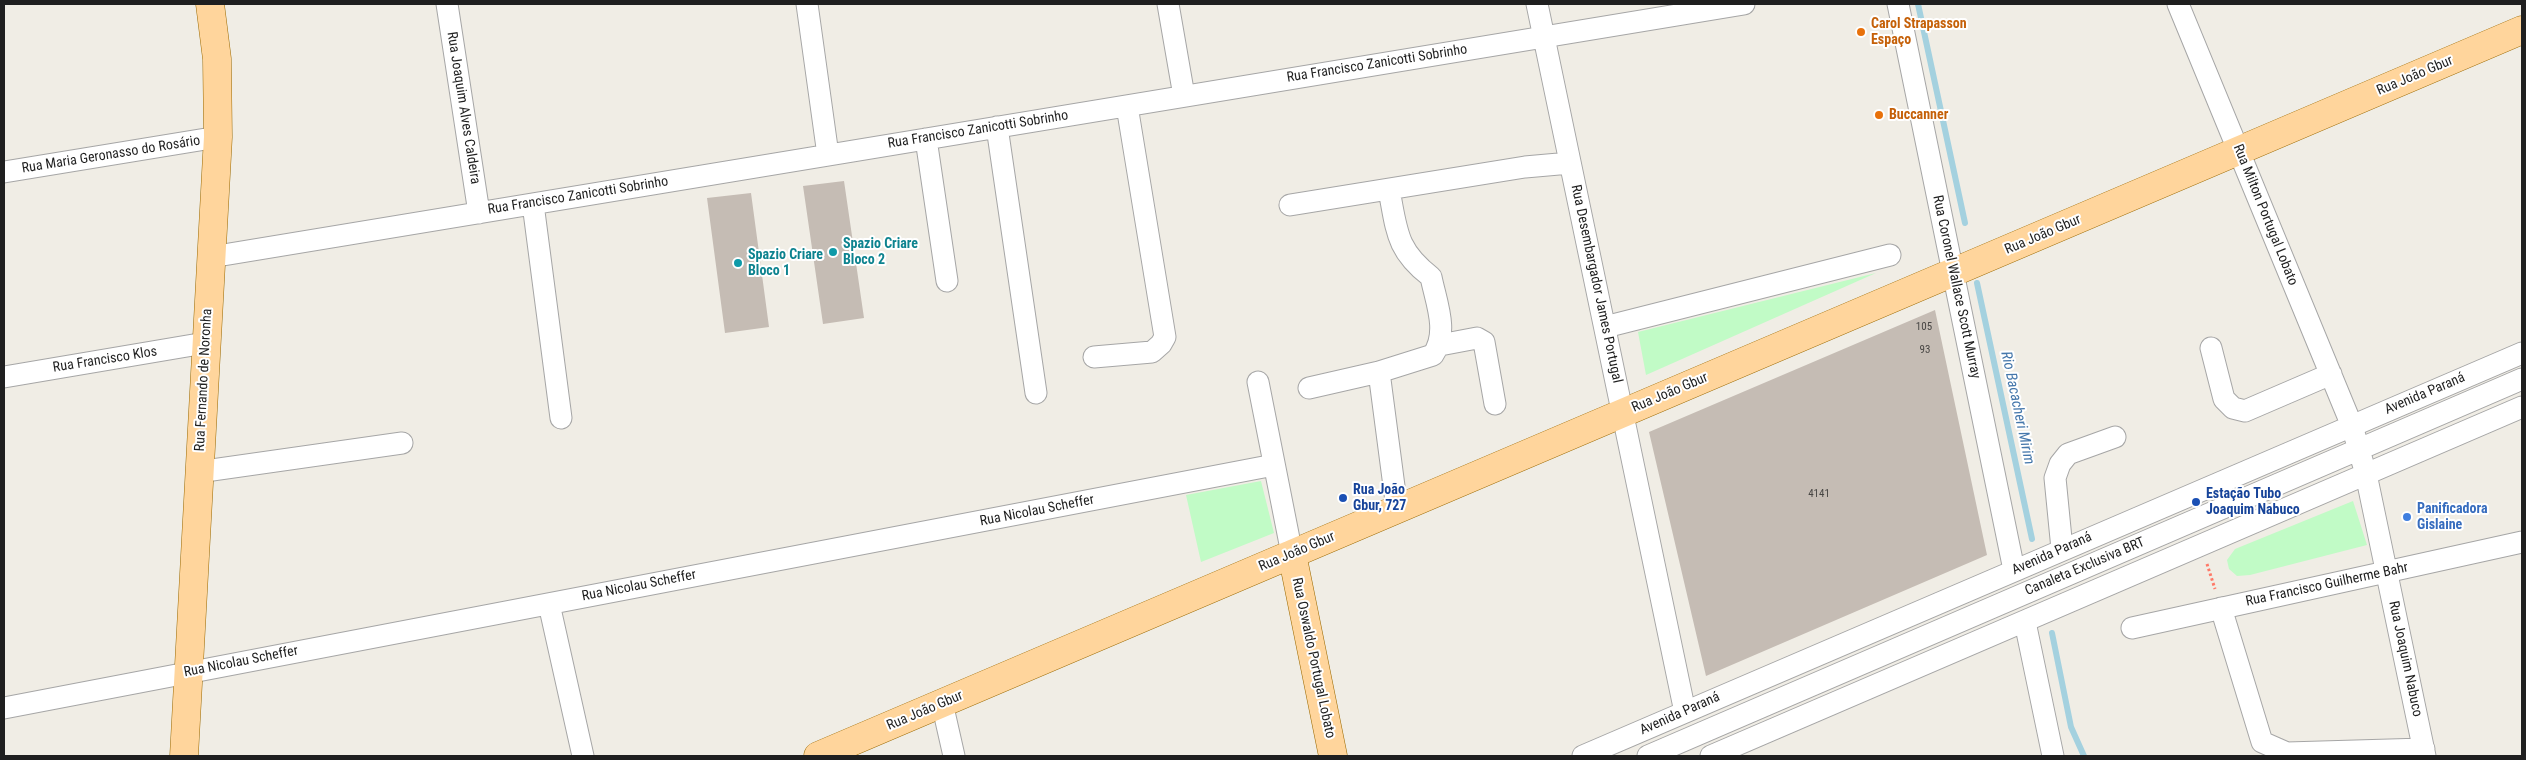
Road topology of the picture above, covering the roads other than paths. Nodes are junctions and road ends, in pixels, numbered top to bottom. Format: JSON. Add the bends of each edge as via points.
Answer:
{"nodes":[{"id":1,"x":210,"y":4,"type":"edge"},
{"id":2,"x":448,"y":4,"type":"edge"},
{"id":3,"x":808,"y":4,"type":"edge"},
{"id":4,"x":1168,"y":4,"type":"edge"},
{"id":5,"x":1537,"y":4,"type":"edge"},
{"id":6,"x":1744,"y":4,"type":"edge"},
{"id":7,"x":1898,"y":4,"type":"edge"},
{"id":8,"x":2178,"y":4,"type":"edge"},
{"id":9,"x":2522,"y":30,"type":"edge"},
{"id":10,"x":1544,"y":37,"type":"junction"},
{"id":11,"x":1184,"y":96,"type":"junction"},
{"id":12,"x":1127,"y":106,"type":"junction"},
{"id":13,"x":997,"y":127,"type":"junction"},
{"id":14,"x":218,"y":137,"type":"junction"},
{"id":15,"x":926,"y":139,"type":"junction"},
{"id":16,"x":2239,"y":151,"type":"junction"},
{"id":17,"x":828,"y":155,"type":"junction"},
{"id":18,"x":1570,"y":163,"type":"junction"},
{"id":19,"x":4,"y":172,"type":"edge"},
{"id":20,"x":1389,"y":190,"type":"junction"},
{"id":21,"x":533,"y":204,"type":"junction"},
{"id":22,"x":1290,"y":205,"type":"dead end"},
{"id":23,"x":479,"y":213,"type":"junction"},
{"id":24,"x":1890,"y":255,"type":"dead end"},
{"id":25,"x":211,"y":257,"type":"junction"},
{"id":26,"x":1953,"y":273,"type":"junction"},
{"id":27,"x":947,"y":281,"type":"dead end"},
{"id":28,"x":1605,"y":327,"type":"junction"},
{"id":29,"x":205,"y":343,"type":"junction"},
{"id":30,"x":1440,"y":345,"type":"junction"},
{"id":31,"x":2211,"y":348,"type":"dead end"},
{"id":32,"x":2522,"y":353,"type":"edge"},
{"id":33,"x":1094,"y":357,"type":"dead end"},
{"id":34,"x":1379,"y":372,"type":"junction"},
{"id":35,"x":2331,"y":374,"type":"junction"},
{"id":36,"x":4,"y":377,"type":"edge"},
{"id":37,"x":2522,"y":379,"type":"edge"},
{"id":38,"x":1258,"y":382,"type":"dead end"},
{"id":39,"x":1309,"y":388,"type":"dead end"},
{"id":40,"x":1036,"y":393,"type":"dead end"},
{"id":41,"x":1494,"y":404,"type":"dead end"},
{"id":42,"x":2522,"y":407,"type":"edge"},
{"id":43,"x":1622,"y":413,"type":"junction"},
{"id":44,"x":561,"y":418,"type":"dead end"},
{"id":45,"x":2352,"y":426,"type":"junction"},
{"id":46,"x":2114,"y":437,"type":"dead end"},
{"id":47,"x":402,"y":443,"type":"dead end"},
{"id":48,"x":2359,"y":450,"type":"junction"},
{"id":49,"x":1274,"y":465,"type":"junction"},
{"id":50,"x":198,"y":472,"type":"junction"},
{"id":51,"x":2366,"y":474,"type":"junction"},
{"id":52,"x":1397,"y":510,"type":"junction"},
{"id":53,"x":2522,"y":542,"type":"edge"},
{"id":54,"x":2062,"y":549,"type":"junction"},
{"id":55,"x":1292,"y":554,"type":"junction"},
{"id":56,"x":2014,"y":570,"type":"junction"},
{"id":57,"x":2387,"y":572,"type":"junction"},
{"id":58,"x":549,"y":604,"type":"junction"},
{"id":59,"x":2221,"y":608,"type":"junction"},
{"id":60,"x":2025,"y":622,"type":"junction"},
{"id":61,"x":2132,"y":628,"type":"dead end"},
{"id":62,"x":1903,"y":646,"type":"junction"},
{"id":63,"x":1800,"y":662,"type":"junction"},
{"id":64,"x":186,"y":673,"type":"junction"},
{"id":65,"x":942,"y":703,"type":"junction"},
{"id":66,"x":4,"y":708,"type":"edge"},
{"id":67,"x":1685,"y":712,"type":"junction"},
{"id":68,"x":2425,"y":753,"type":"edge"},
{"id":69,"x":184,"y":756,"type":"edge"},
{"id":70,"x":583,"y":756,"type":"edge"},
{"id":71,"x":818,"y":756,"type":"edge"},
{"id":72,"x":954,"y":756,"type":"edge"},
{"id":73,"x":1333,"y":756,"type":"edge"},
{"id":74,"x":1583,"y":756,"type":"edge"},
{"id":75,"x":1648,"y":756,"type":"edge"},
{"id":76,"x":1711,"y":756,"type":"edge"},
{"id":77,"x":2053,"y":756,"type":"edge"}],
"edges":[{"from":1,"to":14,"type":"main road","name":"Rua Fernando de Noronha","via":[[217,60]]},
{"from":2,"to":23,"type":"street","name":"Rua Joaquim Alves Caldeira"},
{"from":3,"to":17,"type":"street"},
{"from":4,"to":11,"type":"street"},
{"from":5,"to":10,"type":"street","name":"Rua Desembargador James Portugal"},
{"from":6,"to":10,"type":"street","name":"Rua Francisco Zanicotti Sobrinho"},
{"from":7,"to":26,"type":"street","name":"Rua Coronel Wallace Scott Murray"},
{"from":8,"to":16,"type":"street","name":"Rua Milton Portugal Lobato"},
{"from":9,"to":16,"type":"main road","name":"Rua João Gbur"},
{"from":10,"to":11,"type":"street","name":"Rua Francisco Zanicotti Sobrinho"},
{"from":10,"to":18,"type":"street","name":"Rua Desembargador James Portugal"},
{"from":11,"to":12,"type":"street","name":"Rua Francisco Zanicotti Sobrinho"},
{"from":12,"to":13,"type":"street","name":"Rua Francisco Zanicotti Sobrinho"},
{"from":12,"to":33,"type":"street","via":[[1164,336],[1152,352]]},
{"from":13,"to":15,"type":"street","name":"Rua Francisco Zanicotti Sobrinho"},
{"from":13,"to":40,"type":"street"},
{"from":14,"to":19,"type":"street","name":"Rua Maria Geronasso do Rosário"},
{"from":14,"to":25,"type":"main road","name":"Rua Fernando de Noronha"},
{"from":15,"to":17,"type":"street","name":"Rua Francisco Zanicotti Sobrinho"},
{"from":15,"to":27,"type":"street"},
{"from":16,"to":26,"type":"main road","name":"Rua João Gbur"},
{"from":16,"to":35,"type":"street","name":"Rua Milton Portugal Lobato"},
{"from":17,"to":21,"type":"street","name":"Rua Francisco Zanicotti Sobrinho"},
{"from":18,"to":20,"type":"street","via":[[1525,167]]},
{"from":18,"to":28,"type":"street","name":"Rua Desembargador James Portugal"},
{"from":20,"to":22,"type":"street"},
{"from":20,"to":30,"type":"street","via":[[1400,244],[1414,264],[1431,277],[1442,329]]},
{"from":21,"to":23,"type":"street","name":"Rua Francisco Zanicotti Sobrinho"},
{"from":21,"to":44,"type":"street"},
{"from":23,"to":25,"type":"street","name":"Rua Francisco Zanicotti Sobrinho"},
{"from":24,"to":28,"type":"street"},
{"from":25,"to":29,"type":"main road","name":"Rua Fernando de Noronha"},
{"from":26,"to":43,"type":"main road","name":"Rua João Gbur"},
{"from":26,"to":56,"type":"street","name":"Rua Coronel Wallace Scott Murray"},
{"from":28,"to":43,"type":"street","name":"Rua Desembargador James Portugal"},
{"from":29,"to":36,"type":"street","name":"Rua Francisco Klos"},
{"from":29,"to":50,"type":"main road","name":"Rua Fernando de Noronha"},
{"from":30,"to":34,"type":"street","via":[[1433,356]]},
{"from":30,"to":41,"type":"street","via":[[1477,338],[1484,342]]},
{"from":31,"to":35,"type":"street","via":[[2224,400],[2233,408],[2245,411]]},
{"from":32,"to":45,"type":"street","name":"Avenida Paraná"},
{"from":34,"to":39,"type":"street"},
{"from":34,"to":52,"type":"street"},
{"from":35,"to":45,"type":"street","name":"Rua Milton Portugal Lobato"},
{"from":37,"to":48,"type":"street","name":"Canaleta Exclusiva BRT"},
{"from":38,"to":49,"type":"street","name":"Rua Oswaldo Portugal Lobato"},
{"from":42,"to":51,"type":"street"},
{"from":43,"to":52,"type":"main road","name":"Rua João Gbur"},
{"from":43,"to":67,"type":"street","name":"Rua Desembargador James Portugal"},
{"from":45,"to":48,"type":"street","name":"Rua Milton Portugal Lobato"},
{"from":45,"to":54,"type":"street","name":"Avenida Paraná"},
{"from":46,"to":54,"type":"street","via":[[2068,454],[2060,464],[2055,478]]},
{"from":47,"to":50,"type":"street"},
{"from":48,"to":51,"type":"street","name":"Rua Joaquim Nabuco"},
{"from":48,"to":62,"type":"street","name":"Canaleta Exclusiva BRT"},
{"from":49,"to":55,"type":"street","name":"Rua Oswaldo Portugal Lobato"},
{"from":49,"to":58,"type":"street","name":"Rua Nicolau Scheffer"},
{"from":50,"to":64,"type":"main road","name":"Rua Fernando de Noronha"},
{"from":51,"to":57,"type":"street","name":"Rua Joaquim Nabuco"},
{"from":51,"to":60,"type":"street"},
{"from":52,"to":55,"type":"main road","name":"Rua João Gbur"},
{"from":53,"to":57,"type":"street","name":"Rua Francisco Guilherme Bahr"},
{"from":54,"to":56,"type":"street","name":"Avenida Paraná"},
{"from":55,"to":65,"type":"main road","name":"Rua João Gbur"},
{"from":55,"to":73,"type":"main road","name":"Rua Oswaldo Portugal Lobato"},
{"from":56,"to":63,"type":"street","name":"Avenida Paraná"},
{"from":57,"to":59,"type":"street","name":"Rua Francisco Guilherme Bahr"},
{"from":57,"to":68,"type":"street","name":"Rua Joaquim Nabuco"},
{"from":58,"to":64,"type":"street","name":"Rua Nicolau Scheffer"},
{"from":58,"to":70,"type":"street"},
{"from":59,"to":61,"type":"street","name":"Rua Francisco Guilherme Bahr"},
{"from":59,"to":68,"type":"street","via":[[2262,742],[2287,753]]},
{"from":60,"to":76,"type":"street"},
{"from":60,"to":77,"type":"street"},
{"from":62,"to":63,"type":"street"},
{"from":62,"to":75,"type":"street","name":"Canaleta Exclusiva BRT"},
{"from":63,"to":67,"type":"street","name":"Avenida Paraná"},
{"from":64,"to":66,"type":"street","name":"Rua Nicolau Scheffer"},
{"from":64,"to":69,"type":"main road","name":"Rua Fernando de Noronha"},
{"from":65,"to":71,"type":"main road","name":"Rua João Gbur"},
{"from":65,"to":72,"type":"street"},
{"from":67,"to":74,"type":"street","name":"Avenida Paraná"}]}
